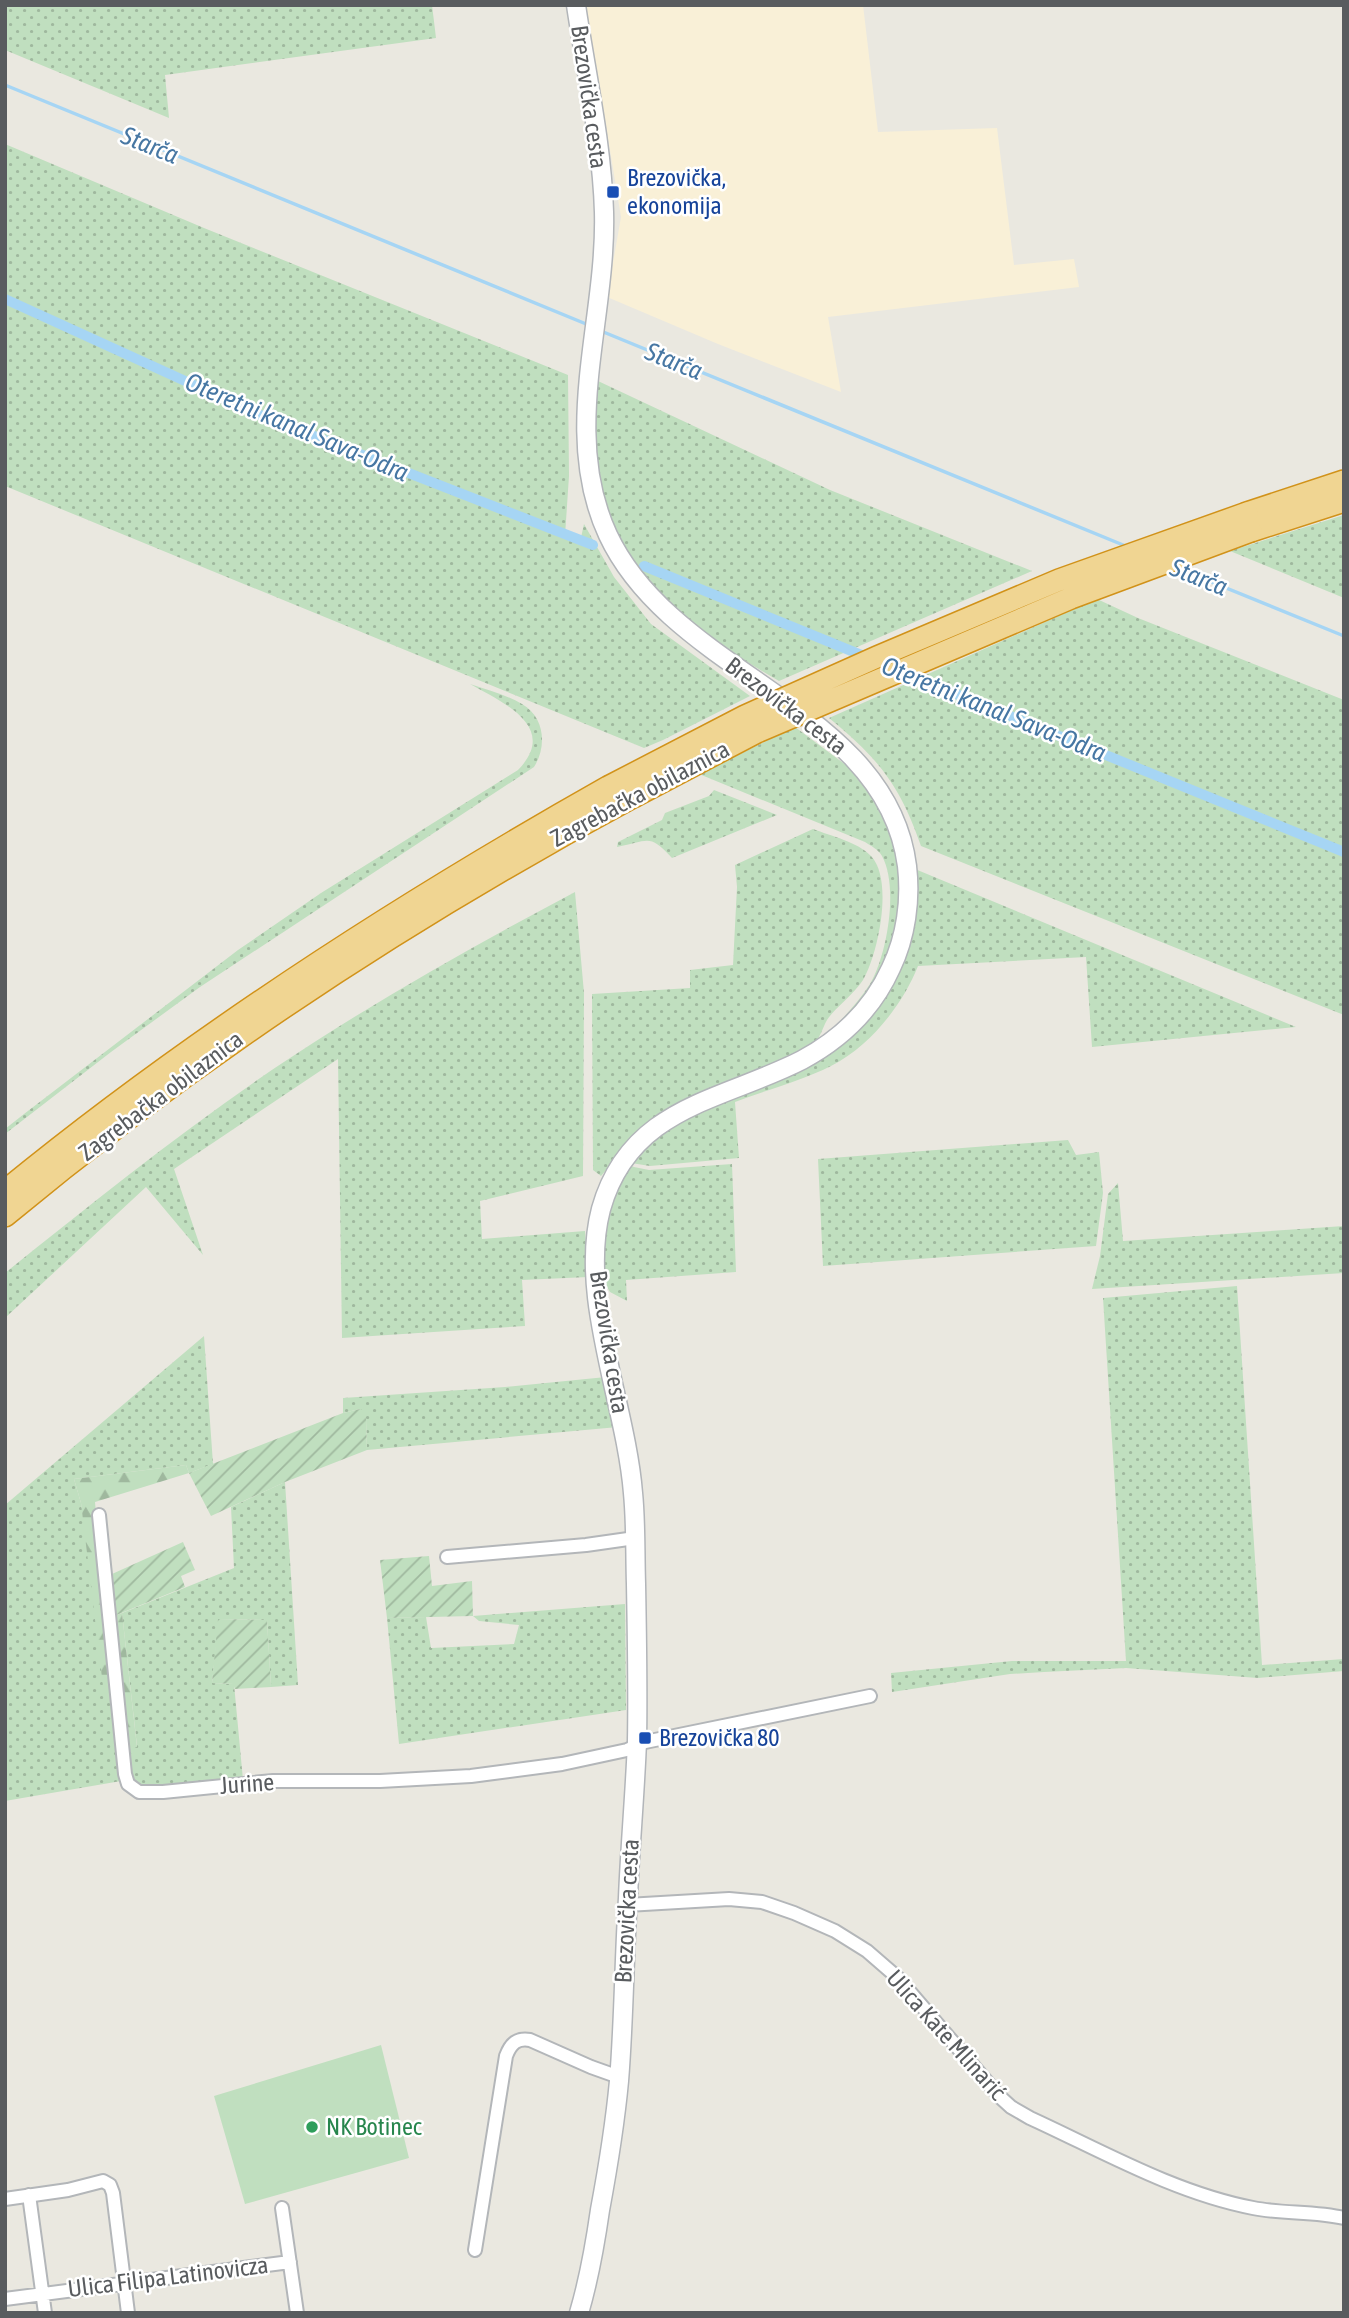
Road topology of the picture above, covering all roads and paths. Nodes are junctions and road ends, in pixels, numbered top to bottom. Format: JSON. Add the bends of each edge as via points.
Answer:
{"nodes":[{"id":1,"x":576,"y":5,"type":"edge"},
{"id":2,"x":1344,"y":481,"type":"edge"},
{"id":3,"x":1344,"y":501,"type":"edge"},
{"id":4,"x":1249,"y":522,"type":"junction"},
{"id":5,"x":5,"y":1191,"type":"edge"},
{"id":6,"x":5,"y":1216,"type":"edge"},
{"id":7,"x":99,"y":1515,"type":"dead end"},
{"id":8,"x":635,"y":1538,"type":"junction"},
{"id":9,"x":447,"y":1557,"type":"dead end"},
{"id":10,"x":870,"y":1696,"type":"dead end"},
{"id":11,"x":636,"y":1745,"type":"junction"},
{"id":12,"x":627,"y":1905,"type":"junction"},
{"id":13,"x":619,"y":2077,"type":"junction"},
{"id":14,"x":29,"y":2195,"type":"junction"},
{"id":15,"x":5,"y":2199,"type":"edge"},
{"id":16,"x":282,"y":2208,"type":"dead end"},
{"id":17,"x":1344,"y":2218,"type":"edge"},
{"id":18,"x":475,"y":2250,"type":"dead end"},
{"id":19,"x":290,"y":2262,"type":"junction"},
{"id":20,"x":124,"y":2282,"type":"junction"},
{"id":21,"x":43,"y":2294,"type":"junction"},
{"id":22,"x":5,"y":2299,"type":"edge"},
{"id":23,"x":45,"y":2313,"type":"edge"},
{"id":24,"x":128,"y":2313,"type":"edge"},
{"id":25,"x":297,"y":2313,"type":"edge"},
{"id":26,"x":579,"y":2313,"type":"edge"}],
"edges":[{"from":1,"to":8,"type":"main road","name":"Brezovička cesta","via":[[604,207],[586,419],[588,467],[600,517],[618,555],[653,601],[682,628],[833,738],[867,772],[896,821],[908,888],[896,957],[880,990],[855,1022],[800,1061],[667,1119],[639,1143],[610,1185],[597,1230],[595,1267],[630,1463]]},
{"from":2,"to":4,"type":"highway","name":"Zagrebačka obilaznica"},
{"from":3,"to":4,"type":"highway","name":"Zagrebačka obilaznica"},
{"from":4,"to":5,"type":"highway","name":"Zagrebačka obilaznica","bridge":true,"via":[[1059,580],[745,716],[608,787],[436,886],[269,995],[154,1076]]},
{"from":4,"to":6,"type":"highway","name":"Zagrebačka obilaznica","bridge":true,"via":[[757,732],[633,797],[483,881],[288,1003],[166,1090]]},
{"from":7,"to":11,"type":"street","name":"Jurine","via":[[125,1774],[128,1784],[139,1792],[273,1781],[471,1776],[562,1764]]},
{"from":8,"to":9,"type":"street"},
{"from":8,"to":11,"type":"main road","name":"Brezovička cesta"},
{"from":10,"to":11,"type":"street"},
{"from":11,"to":12,"type":"main road","name":"Brezovička cesta"},
{"from":12,"to":13,"type":"main road","name":"Brezovička cesta"},
{"from":12,"to":17,"type":"street","name":"Ulica Kate Mlinarić","via":[[729,1899],[762,1902],[825,1926],[867,1951],[897,1977],[1000,2096],[1030,2118],[1202,2194],[1253,2208]]},
{"from":13,"to":18,"type":"street","via":[[530,2040],[514,2042],[506,2056]]},
{"from":13,"to":26,"type":"main road","name":"Brezovička cesta","via":[[599,2219]]},
{"from":14,"to":15,"type":"street"},
{"from":14,"to":20,"type":"street","via":[[103,2181],[110,2185]]},
{"from":14,"to":21,"type":"street"},
{"from":16,"to":19,"type":"street"},
{"from":19,"to":20,"type":"street","name":"Ulica Filipa Latinovicza"},
{"from":19,"to":25,"type":"street"},
{"from":20,"to":21,"type":"street","name":"Ulica Filipa Latinovicza"},
{"from":20,"to":24,"type":"street"},
{"from":21,"to":22,"type":"street","name":"Ulica Filipa Latinovicza"},
{"from":21,"to":23,"type":"street"}]}
